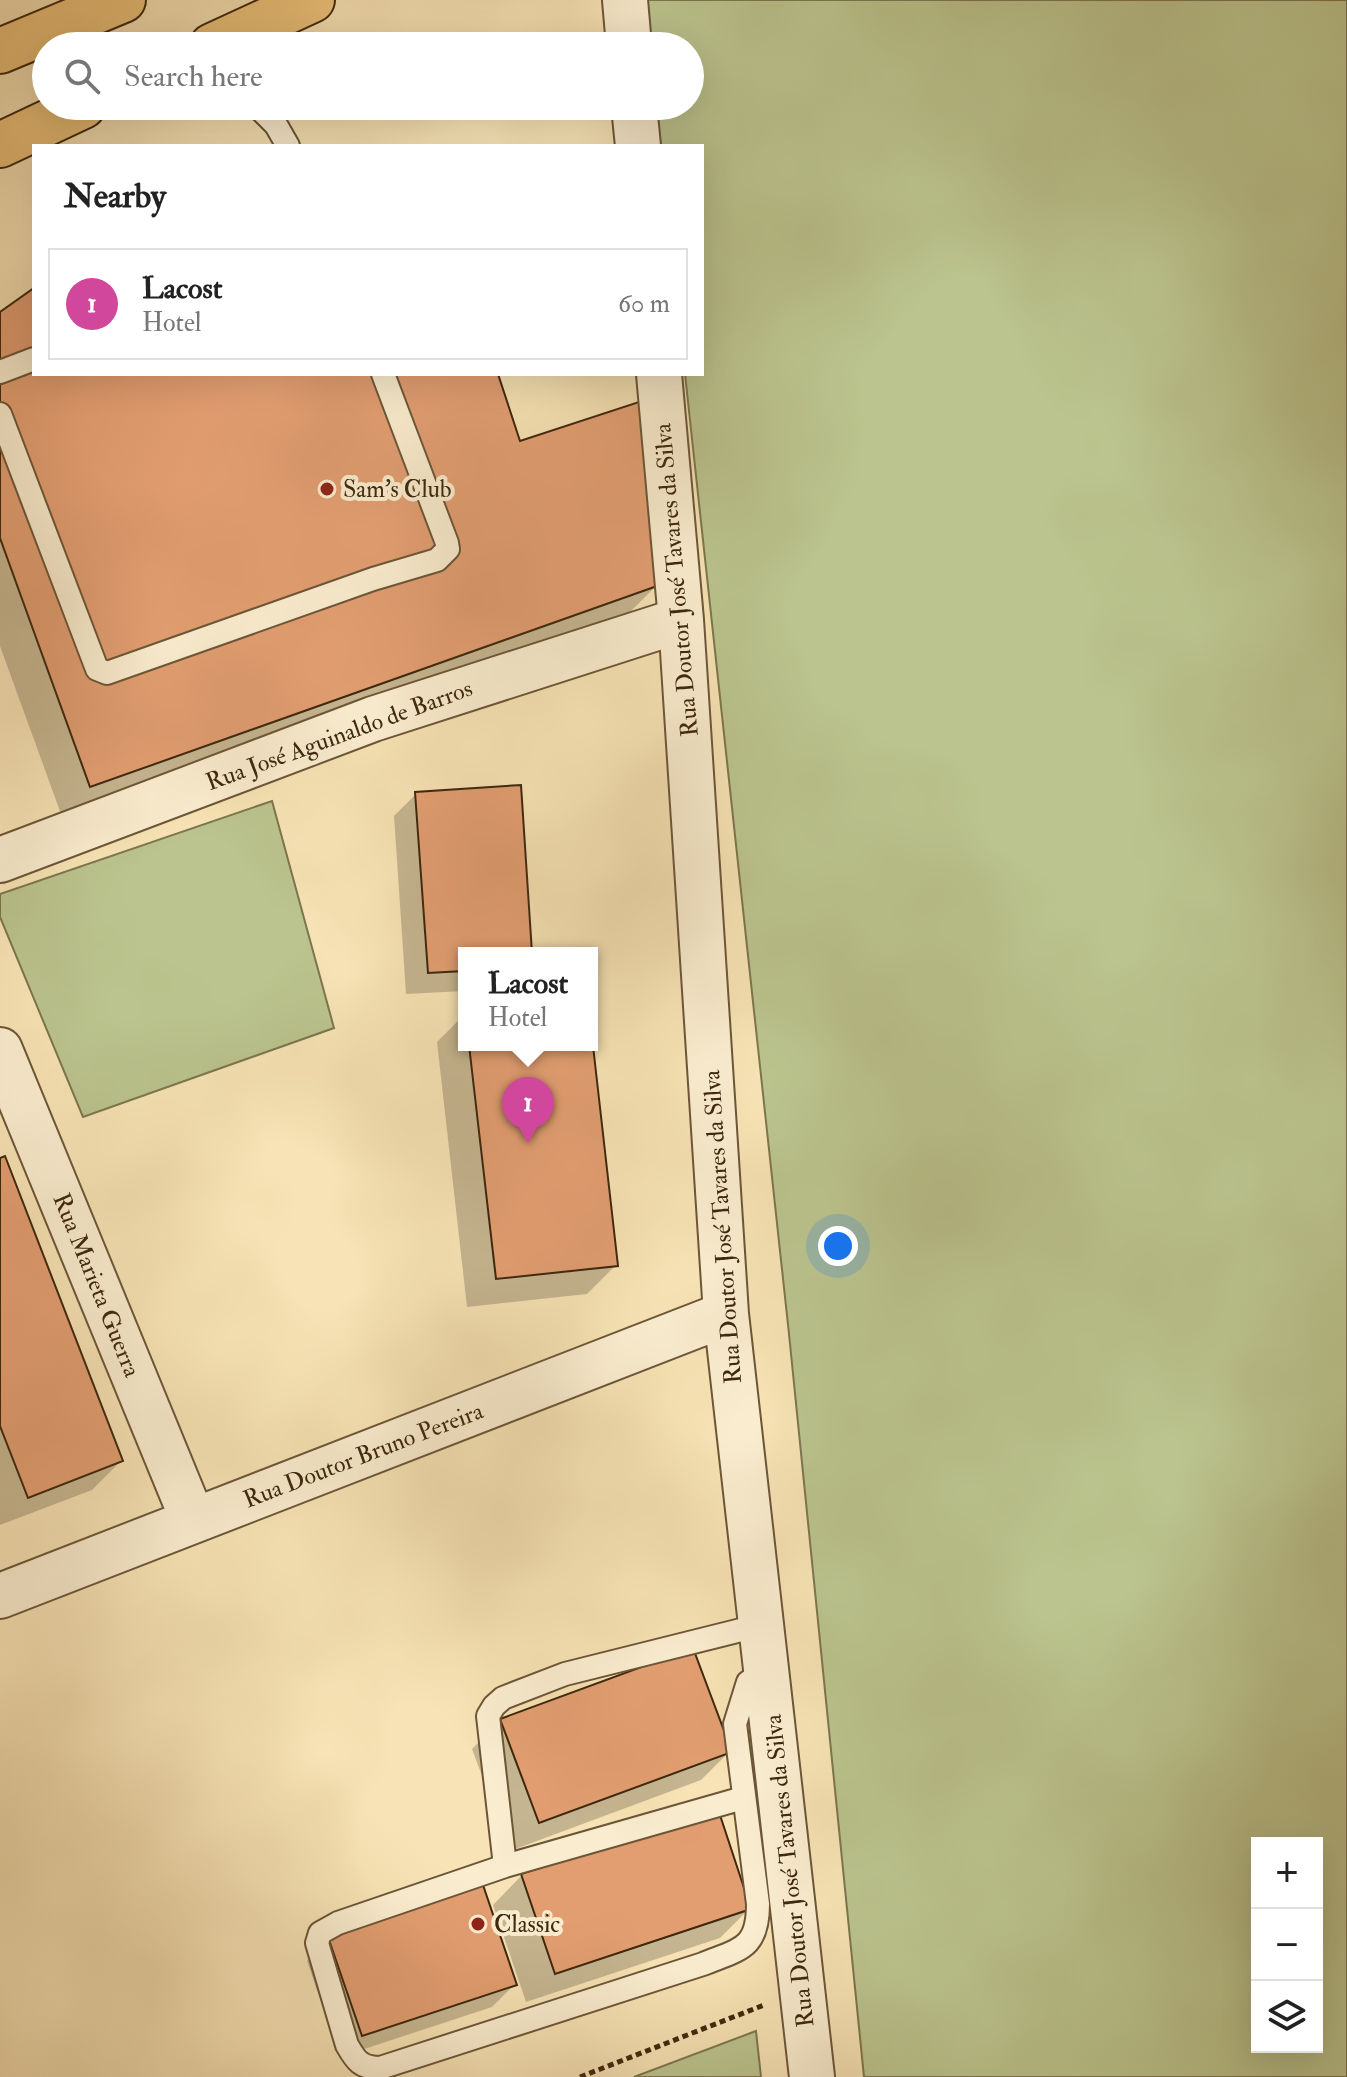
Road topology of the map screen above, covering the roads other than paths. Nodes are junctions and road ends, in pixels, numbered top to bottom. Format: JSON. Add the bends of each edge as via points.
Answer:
{"nodes":[{"id":1,"x":123,"y":0,"type":"edge"},
{"id":2,"x":312,"y":0,"type":"edge"},
{"id":3,"x":625,"y":0,"type":"edge"},
{"id":4,"x":46,"y":32,"type":"edge"},
{"id":5,"x":242,"y":32,"type":"edge"},
{"id":6,"x":628,"y":32,"type":"edge"},
{"id":7,"x":32,"y":38,"type":"edge"},
{"id":8,"x":0,"y":51,"type":"edge"},
{"id":9,"x":53,"y":120,"type":"edge"},
{"id":10,"x":271,"y":120,"type":"edge"},
{"id":11,"x":635,"y":120,"type":"edge"},
{"id":12,"x":287,"y":144,"type":"edge"},
{"id":13,"x":638,"y":144,"type":"edge"},
{"id":14,"x":0,"y":145,"type":"edge"},
{"id":15,"x":32,"y":360,"type":"edge"},
{"id":16,"x":0,"y":372,"type":"edge"},
{"id":17,"x":384,"y":376,"type":"edge"},
{"id":18,"x":659,"y":376,"type":"edge"},
{"id":19,"x":0,"y":414,"type":"edge"},
{"id":20,"x":681,"y":620,"type":"junction"},
{"id":21,"x":0,"y":860,"type":"edge"},
{"id":22,"x":0,"y":1050,"type":"edge"},
{"id":23,"x":726,"y":1314,"type":"junction"},
{"id":24,"x":193,"y":1520,"type":"junction"},
{"id":25,"x":0,"y":1596,"type":"edge"},
{"id":26,"x":761,"y":1625,"type":"junction"},
{"id":27,"x":766,"y":1672,"type":"junction"},
{"id":28,"x":743,"y":1798,"type":"junction"},
{"id":29,"x":505,"y":1866,"type":"junction"},
{"id":30,"x":812,"y":2077,"type":"edge"}],
"edges":[{"from":1,"to":4,"type":"main road"},
{"from":2,"to":5,"type":"main road"},
{"from":3,"to":6,"type":"street"},
{"from":7,"to":8,"type":"main road"},
{"from":9,"to":14,"type":"main road"},
{"from":10,"to":12,"type":"lane"},
{"from":11,"to":13,"type":"street"},
{"from":15,"to":16,"type":"lane"},
{"from":17,"to":19,"type":"lane","via":[[447,543],[443,556],[107,673],[97,669]]},
{"from":18,"to":20,"type":"street","name":"Rua Doutor José Tavares da Silva"},
{"from":20,"to":21,"type":"street","name":"Rua José Aguinaldo de Barros","via":[[373,719]]},
{"from":20,"to":23,"type":"street","name":"Rua Doutor José Tavares da Silva"},
{"from":22,"to":24,"type":"street","name":"Rua Marieta Guerra"},
{"from":23,"to":24,"type":"street","name":"Rua Doutor Bruno Pereira"},
{"from":23,"to":26,"type":"street","name":"Rua Doutor José Tavares da Silva"},
{"from":24,"to":25,"type":"street","name":"Rua Doutor Bruno Pereira"},
{"from":26,"to":27,"type":"street","name":"Rua Doutor José Tavares da Silva"},
{"from":26,"to":29,"type":"lane","via":[[565,1674],[494,1706],[488,1716]]},
{"from":27,"to":28,"type":"lane","via":[[748,1682],[735,1724]]},
{"from":27,"to":30,"type":"street","name":"Rua Doutor José Tavares da Silva"},
{"from":28,"to":29,"type":"lane"},
{"from":28,"to":29,"type":"lane","via":[[758,1927],[739,1949],[380,2068],[365,2068],[347,2045],[317,1943],[320,1933]]}]}
